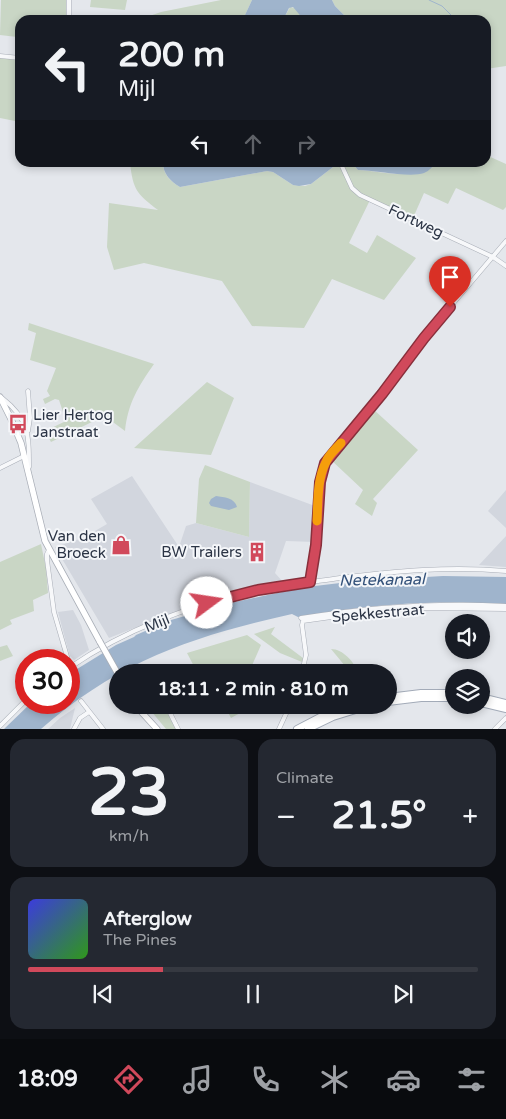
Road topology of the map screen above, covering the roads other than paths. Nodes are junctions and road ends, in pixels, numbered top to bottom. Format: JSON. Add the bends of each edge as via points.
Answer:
{"nodes":[{"id":1,"x":69,"y":0,"type":"edge"},
{"id":2,"x":68,"y":15,"type":"edge"},
{"id":3,"x":0,"y":56,"type":"edge"},
{"id":4,"x":15,"y":58,"type":"edge"},
{"id":5,"x":342,"y":167,"type":"edge"},
{"id":6,"x":506,"y":241,"type":"edge"},
{"id":7,"x":493,"y":257,"type":"junction"},
{"id":8,"x":506,"y":266,"type":"edge"},
{"id":9,"x":28,"y":391,"type":"dead end"},
{"id":10,"x":0,"y":397,"type":"edge"},
{"id":11,"x":28,"y":432,"type":"junction"},
{"id":12,"x":24,"y":456,"type":"junction"},
{"id":13,"x":0,"y":468,"type":"edge"},
{"id":14,"x":29,"y":475,"type":"junction"},
{"id":15,"x":49,"y":550,"type":"junction"},
{"id":16,"x":506,"y":571,"type":"edge"},
{"id":17,"x":310,"y":582,"type":"junction"},
{"id":18,"x":506,"y":608,"type":"edge"},
{"id":19,"x":301,"y":618,"type":"dead end"},
{"id":20,"x":66,"y":649,"type":"edge"},
{"id":21,"x":80,"y":661,"type":"edge"},
{"id":22,"x":112,"y":664,"type":"edge"},
{"id":23,"x":304,"y":664,"type":"edge"},
{"id":24,"x":445,"y":693,"type":"edge"},
{"id":25,"x":397,"y":695,"type":"edge"},
{"id":26,"x":445,"y":698,"type":"edge"},
{"id":27,"x":490,"y":699,"type":"edge"},
{"id":28,"x":82,"y":701,"type":"dead end"},
{"id":29,"x":397,"y":701,"type":"edge"},
{"id":30,"x":506,"y":703,"type":"edge"},
{"id":31,"x":490,"y":705,"type":"edge"},
{"id":32,"x":506,"y":709,"type":"edge"},
{"id":33,"x":15,"y":711,"type":"edge"},
{"id":34,"x":89,"y":712,"type":"junction"},
{"id":35,"x":143,"y":714,"type":"edge"},
{"id":36,"x":170,"y":714,"type":"edge"},
{"id":37,"x":286,"y":714,"type":"edge"},
{"id":38,"x":328,"y":714,"type":"edge"},
{"id":39,"x":342,"y":714,"type":"edge"},
{"id":40,"x":506,"y":718,"type":"edge"},
{"id":41,"x":0,"y":726,"type":"edge"},
{"id":42,"x":74,"y":729,"type":"edge"},
{"id":43,"x":103,"y":729,"type":"edge"},
{"id":44,"x":156,"y":729,"type":"edge"},
{"id":45,"x":178,"y":729,"type":"edge"},
{"id":46,"x":279,"y":729,"type":"edge"},
{"id":47,"x":297,"y":729,"type":"edge"},
{"id":48,"x":308,"y":729,"type":"edge"},
{"id":49,"x":495,"y":729,"type":"edge"}],
"edges":[{"from":1,"to":2,"type":"street"},
{"from":3,"to":4,"type":"street"},
{"from":5,"to":7,"type":"street","name":"Fortweg","via":[[352,188],[360,195]]},
{"from":6,"to":7,"type":"street"},
{"from":7,"to":8,"type":"street","name":"Fortweg"},
{"from":7,"to":17,"type":"street","via":[[327,459],[320,482]]},
{"from":9,"to":11,"type":"street"},
{"from":10,"to":11,"type":"street","via":[[12,406]]},
{"from":10,"to":12,"type":"street","via":[[16,429]]},
{"from":11,"to":14,"type":"street"},
{"from":12,"to":13,"type":"street"},
{"from":12,"to":14,"type":"street"},
{"from":14,"to":15,"type":"street"},
{"from":15,"to":20,"type":"street","via":[[47,560],[54,612]]},
{"from":15,"to":22,"type":"street","bridge":true},
{"from":16,"to":17,"type":"street","name":"Mijl","via":[[432,568]]},
{"from":17,"to":21,"type":"street","name":"Mijl","via":[[258,590],[207,603],[116,640]]},
{"from":18,"to":19,"type":"street","via":[[447,604],[400,606]]},
{"from":18,"to":23,"type":"street","name":"Spekkestraat","via":[[374,611],[303,621]]},
{"from":24,"to":25,"type":"main road"},
{"from":26,"to":29,"type":"main road"},
{"from":27,"to":30,"type":"main road"},
{"from":28,"to":34,"type":"street"},
{"from":31,"to":32,"type":"main road"},
{"from":33,"to":41,"type":"street"},
{"from":34,"to":42,"type":"street","via":[[80,718]]},
{"from":34,"to":43,"type":"street"},
{"from":35,"to":44,"type":"street"},
{"from":36,"to":45,"type":"street"},
{"from":37,"to":46,"type":"street"},
{"from":38,"to":47,"type":"main road"},
{"from":39,"to":48,"type":"main road"},
{"from":40,"to":49,"type":"street"}]}
